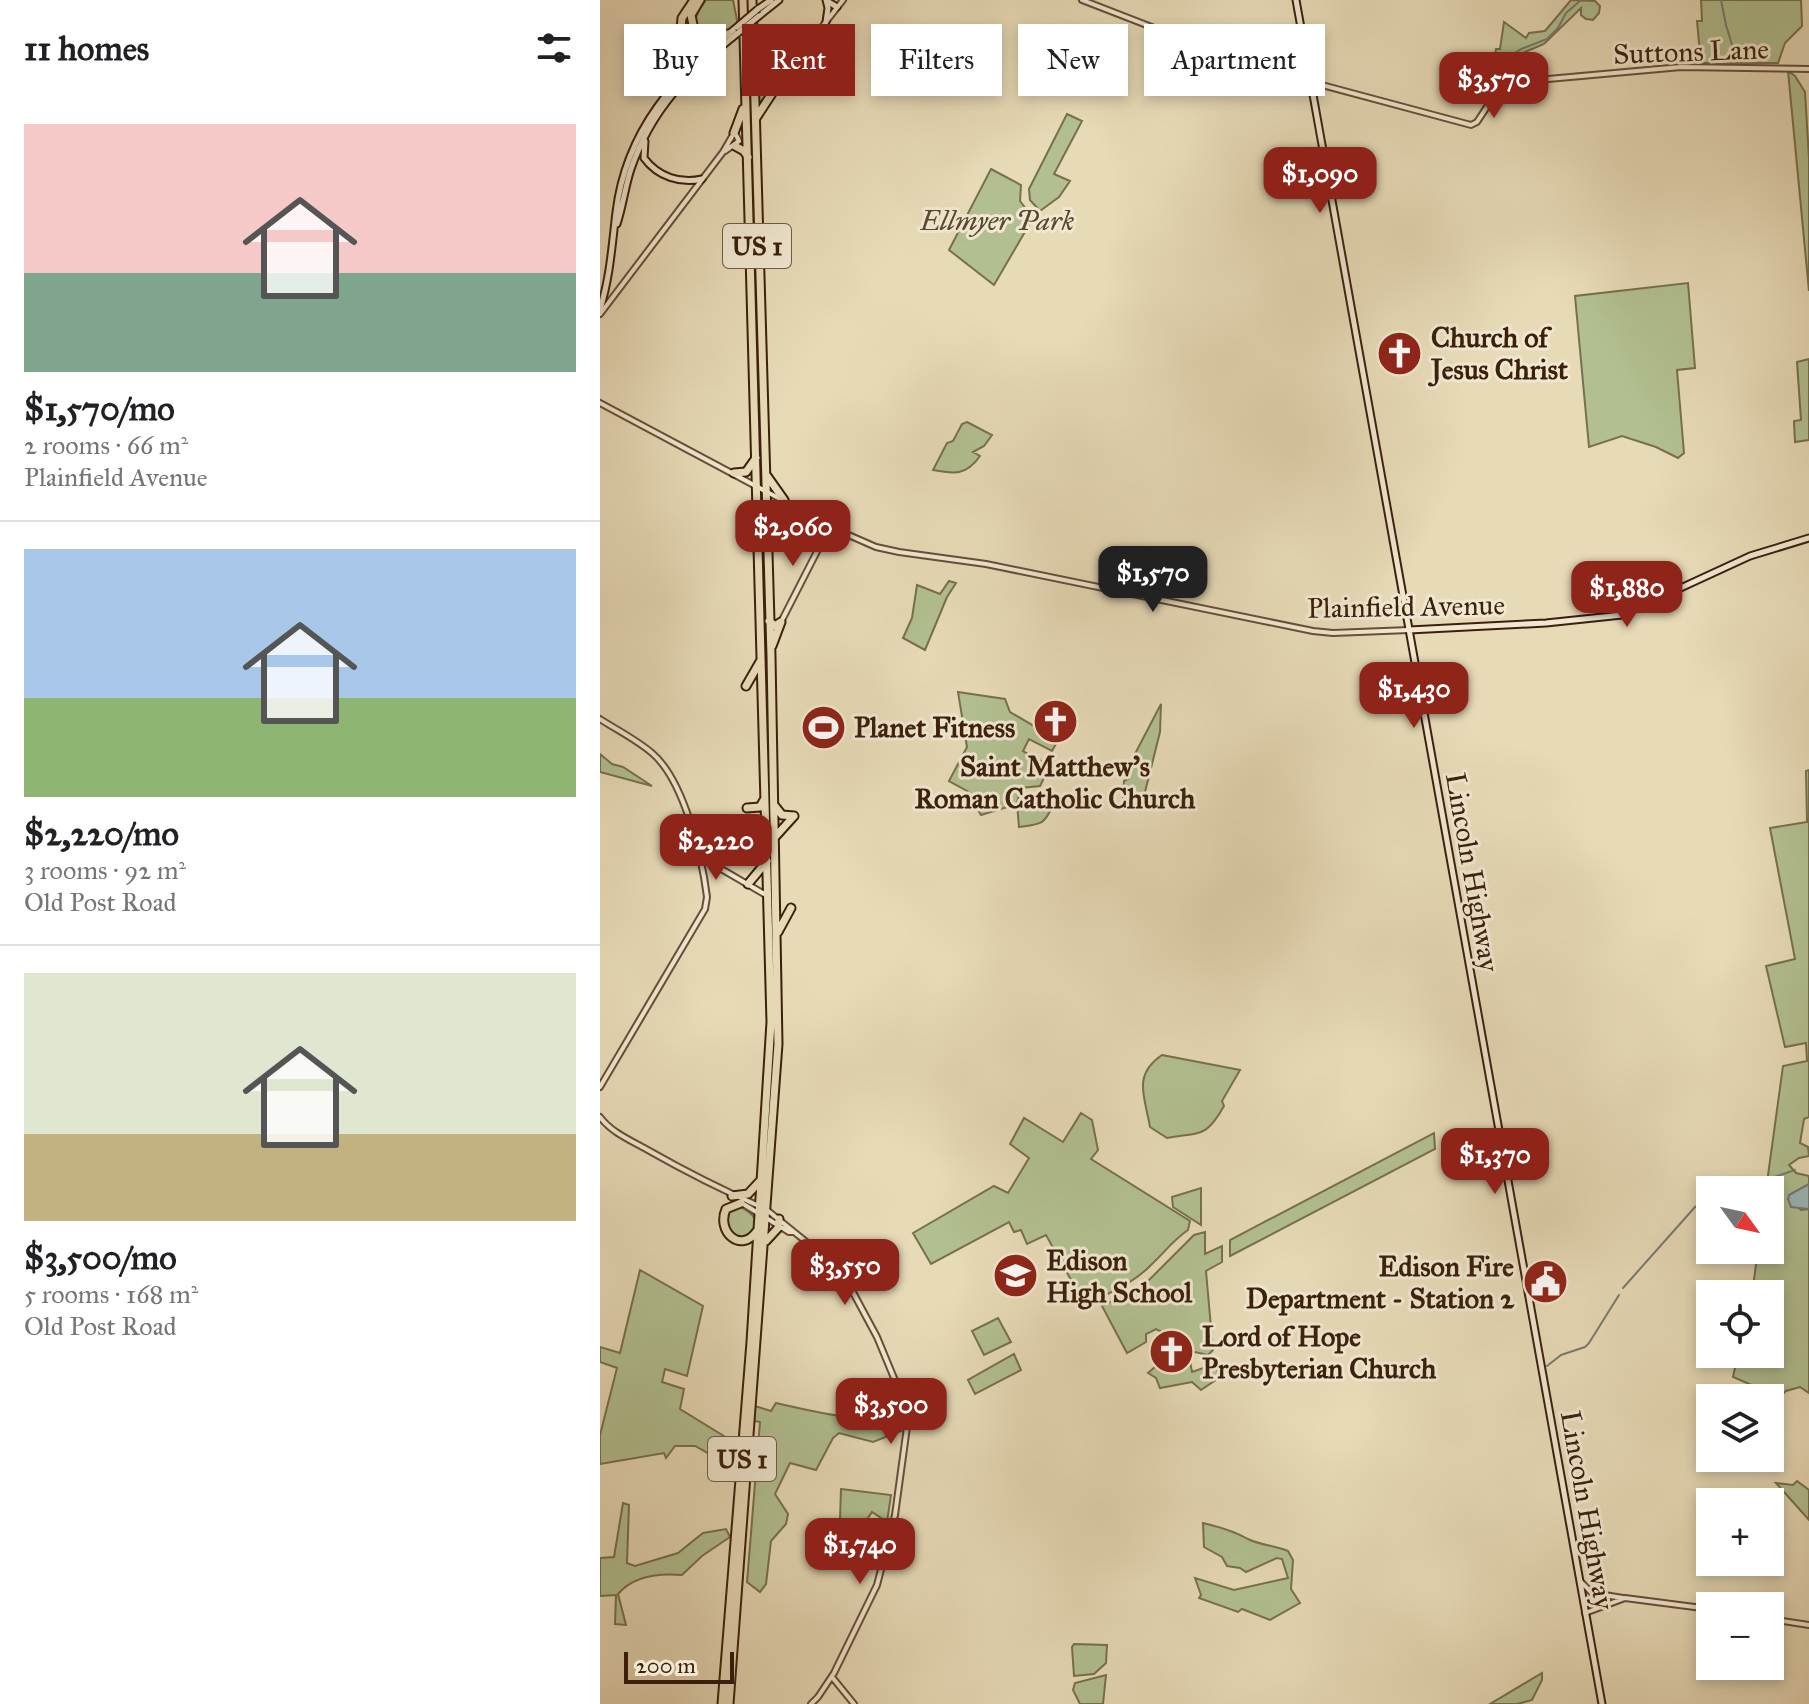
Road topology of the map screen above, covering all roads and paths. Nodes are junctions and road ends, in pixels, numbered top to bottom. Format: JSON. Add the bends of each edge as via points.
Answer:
{"nodes":[{"id":1,"x":694,"y":0,"type":"edge"},
{"id":2,"x":700,"y":0,"type":"edge"},
{"id":3,"x":740,"y":0,"type":"edge"},
{"id":4,"x":752,"y":0,"type":"edge"},
{"id":5,"x":771,"y":0,"type":"edge"},
{"id":6,"x":779,"y":0,"type":"edge"},
{"id":7,"x":826,"y":0,"type":"edge"},
{"id":8,"x":843,"y":0,"type":"edge"},
{"id":9,"x":1082,"y":0,"type":"edge"},
{"id":10,"x":1296,"y":0,"type":"edge"},
{"id":11,"x":837,"y":7,"type":"junction"},
{"id":12,"x":759,"y":13,"type":"junction"},
{"id":13,"x":826,"y":22,"type":"joint"},
{"id":14,"x":680,"y":24,"type":"edge"},
{"id":15,"x":752,"y":24,"type":"edge"},
{"id":16,"x":1300,"y":24,"type":"edge"},
{"id":17,"x":1144,"y":25,"type":"edge"},
{"id":18,"x":740,"y":29,"type":"junction"},
{"id":19,"x":728,"y":34,"type":"junction"},
{"id":20,"x":1809,"y":69,"type":"edge"},
{"id":21,"x":1325,"y":88,"type":"edge"},
{"id":22,"x":663,"y":96,"type":"edge"},
{"id":23,"x":753,"y":96,"type":"edge"},
{"id":24,"x":769,"y":96,"type":"edge"},
{"id":25,"x":1313,"y":96,"type":"edge"},
{"id":26,"x":746,"y":99,"type":"junction"},
{"id":27,"x":658,"y":105,"type":"junction"},
{"id":28,"x":651,"y":123,"type":"junction"},
{"id":29,"x":754,"y":124,"type":"junction"},
{"id":30,"x":734,"y":133,"type":"junction"},
{"id":31,"x":735,"y":146,"type":"junction"},
{"id":32,"x":723,"y":152,"type":"junction"},
{"id":33,"x":748,"y":157,"type":"junction"},
{"id":34,"x":702,"y":179,"type":"junction"},
{"id":35,"x":615,"y":229,"type":"junction"},
{"id":36,"x":600,"y":312,"type":"edge"},
{"id":37,"x":600,"y":403,"type":"edge"},
{"id":38,"x":757,"y":452,"type":"junction"},
{"id":39,"x":765,"y":472,"type":"junction"},
{"id":40,"x":734,"y":473,"type":"junction"},
{"id":41,"x":758,"y":487,"type":"junction"},
{"id":42,"x":784,"y":500,"type":"junction"},
{"id":43,"x":830,"y":526,"type":"junction"},
{"id":44,"x":1809,"y":538,"type":"edge"},
{"id":45,"x":769,"y":621,"type":"junction"},
{"id":46,"x":781,"y":622,"type":"junction"},
{"id":47,"x":1409,"y":630,"type":"junction"},
{"id":48,"x":761,"y":646,"type":"junction"},
{"id":49,"x":771,"y":656,"type":"junction"},
{"id":50,"x":762,"y":689,"type":"junction"},
{"id":51,"x":600,"y":719,"type":"edge"},
{"id":52,"x":765,"y":782,"type":"junction"},
{"id":53,"x":773,"y":804,"type":"junction"},
{"id":54,"x":767,"y":828,"type":"junction"},
{"id":55,"x":773,"y":839,"type":"junction"},
{"id":56,"x":699,"y":856,"type":"junction"},
{"id":57,"x":768,"y":859,"type":"junction"},
{"id":58,"x":748,"y":884,"type":"junction"},
{"id":59,"x":773,"y":898,"type":"junction"},
{"id":60,"x":791,"y":908,"type":"dead end"},
{"id":61,"x":777,"y":934,"type":"junction"},
{"id":62,"x":600,"y":1087,"type":"edge"},
{"id":63,"x":600,"y":1117,"type":"edge"},
{"id":64,"x":762,"y":1178,"type":"junction"},
{"id":65,"x":737,"y":1199,"type":"junction"},
{"id":66,"x":763,"y":1212,"type":"junction"},
{"id":67,"x":778,"y":1225,"type":"junction"},
{"id":68,"x":758,"y":1229,"type":"junction"},
{"id":69,"x":790,"y":1232,"type":"joint"},
{"id":70,"x":764,"y":1243,"type":"junction"},
{"id":71,"x":1579,"y":1579,"type":"junction"},
{"id":72,"x":1625,"y":1598,"type":"junction"},
{"id":73,"x":1696,"y":1607,"type":"edge"},
{"id":74,"x":1585,"y":1613,"type":"junction"},
{"id":75,"x":1784,"y":1621,"type":"edge"},
{"id":76,"x":1809,"y":1625,"type":"edge"},
{"id":77,"x":832,"y":1677,"type":"junction"},
{"id":78,"x":722,"y":1704,"type":"edge"},
{"id":79,"x":729,"y":1704,"type":"edge"},
{"id":80,"x":811,"y":1704,"type":"edge"},
{"id":81,"x":854,"y":1704,"type":"edge"},
{"id":82,"x":1602,"y":1704,"type":"edge"}],
"edges":[{"from":1,"to":14,"type":"highway"},
{"from":2,"to":19,"type":"highway","via":[[691,15],[694,30],[709,39]]},
{"from":3,"to":18,"type":"highway"},
{"from":4,"to":15,"type":"highway","number":"US 1"},
{"from":5,"to":12,"type":"main road"},
{"from":6,"to":12,"type":"main road"},
{"from":7,"to":11,"type":"main road"},
{"from":7,"to":13,"type":"main road"},
{"from":8,"to":11,"type":"street"},
{"from":9,"to":17,"type":"street"},
{"from":10,"to":16,"type":"main road","name":"Lincoln Highway"},
{"from":11,"to":13,"type":"street"},
{"from":12,"to":18,"type":"main road","bridge":true},
{"from":18,"to":19,"type":"main road"},
{"from":18,"to":26,"type":"highway","number":"US 1"},
{"from":18,"to":28,"type":"main road","via":[[691,72]]},
{"from":19,"to":27,"type":"main road","via":[[691,65]]},
{"from":20,"to":21,"type":"street","name":"Suttons Lane","via":[[1681,67],[1515,84],[1496,93],[1471,125]]},
{"from":22,"to":27,"type":"main road"},
{"from":23,"to":29,"type":"highway","number":"US 1"},
{"from":24,"to":29,"type":"highway"},
{"from":25,"to":47,"type":"main road","name":"Lincoln Highway"},
{"from":26,"to":30,"type":"highway"},
{"from":26,"to":33,"type":"highway","number":"US 1"},
{"from":27,"to":35,"type":"main road","via":[[628,164]]},
{"from":28,"to":34,"type":"main road","via":[[646,162],[675,180]]},
{"from":28,"to":35,"type":"main road","via":[[632,165]]},
{"from":29,"to":39,"type":"highway","number":"US 1"},
{"from":30,"to":31,"type":"street","via":[[739,138]]},
{"from":30,"to":32,"type":"street"},
{"from":31,"to":32,"type":"street"},
{"from":31,"to":33,"type":"highway"},
{"from":32,"to":34,"type":"street"},
{"from":33,"to":38,"type":"highway","number":"US 1"},
{"from":34,"to":36,"type":"street"},
{"from":35,"to":36,"type":"main road"},
{"from":37,"to":40,"type":"street","name":"Plainfield Avenue"},
{"from":38,"to":40,"type":"highway","via":[[750,468]]},
{"from":38,"to":41,"type":"highway","number":"US 1"},
{"from":39,"to":41,"type":"highway","number":"US 1"},
{"from":39,"to":42,"type":"highway"},
{"from":40,"to":41,"type":"street","name":"Plainfield Avenue"},
{"from":41,"to":42,"type":"street","name":"Plainfield Avenue"},
{"from":41,"to":45,"type":"highway","number":"US 1"},
{"from":41,"to":48,"type":"highway","number":"US 1"},
{"from":42,"to":43,"type":"street","name":"Plainfield Avenue"},
{"from":43,"to":46,"type":"street"},
{"from":43,"to":47,"type":"street","name":"Plainfield Avenue","via":[[876,547],[986,564],[1271,624],[1331,633]]},
{"from":44,"to":47,"type":"main road","name":"Plainfield Avenue","via":[[1750,556],[1622,615]]},
{"from":45,"to":46,"type":"highway","via":[[776,626]]},
{"from":45,"to":49,"type":"highway","number":"US 1"},
{"from":46,"to":49,"type":"highway"},
{"from":47,"to":71,"type":"main road","name":"Lincoln Highway"},
{"from":48,"to":50,"type":"highway","number":"US 1"},
{"from":48,"to":50,"type":"highway","via":[[761,662],[746,686],[754,683]]},
{"from":49,"to":53,"type":"highway","number":"US 1"},
{"from":50,"to":52,"type":"highway","number":"US 1"},
{"from":51,"to":56,"type":"street","via":[[654,754],[683,800]]},
{"from":52,"to":54,"type":"highway","number":"US 1"},
{"from":52,"to":54,"type":"highway","via":[[763,804],[747,808]]},
{"from":53,"to":55,"type":"highway","number":"US 1"},
{"from":53,"to":55,"type":"highway","via":[[782,815],[794,816]]},
{"from":54,"to":57,"type":"highway","number":"US 1"},
{"from":55,"to":59,"type":"highway","number":"US 1"},
{"from":56,"to":58,"type":"street"},
{"from":56,"to":62,"type":"street","via":[[705,909]]},
{"from":57,"to":58,"type":"highway"},
{"from":57,"to":59,"type":"highway","number":"US 1"},
{"from":58,"to":59,"type":"street"},
{"from":59,"to":61,"type":"highway","number":"US 1"},
{"from":59,"to":64,"type":"highway","number":"US 1"},
{"from":60,"to":61,"type":"highway"},
{"from":61,"to":66,"type":"highway","number":"US 1","via":[[778,1044]]},
{"from":63,"to":65,"type":"street","via":[[612,1129]]},
{"from":64,"to":65,"type":"highway"},
{"from":64,"to":66,"type":"highway","number":"US 1"},
{"from":65,"to":66,"type":"street"},
{"from":65,"to":68,"type":"highway","via":[[726,1209],[725,1231],[743,1241]]},
{"from":66,"to":67,"type":"street"},
{"from":66,"to":68,"type":"highway","number":"US 1"},
{"from":66,"to":70,"type":"highway","number":"US 1"},
{"from":67,"to":69,"type":"highway"},
{"from":67,"to":70,"type":"highway"},
{"from":68,"to":78,"type":"highway","number":"US 1"},
{"from":69,"to":77,"type":"street","via":[[832,1263],[848,1283],[906,1407],[905,1447],[877,1585]]},
{"from":70,"to":79,"type":"highway","number":"US 1"},
{"from":71,"to":72,"type":"street","via":[[1592,1593]]},
{"from":71,"to":74,"type":"main road","name":"Lincoln Highway"},
{"from":72,"to":73,"type":"street"},
{"from":72,"to":74,"type":"street"},
{"from":74,"to":82,"type":"main road","name":"Lincoln Highway"},
{"from":75,"to":76,"type":"street"},
{"from":77,"to":80,"type":"street"},
{"from":77,"to":81,"type":"street"}]}
